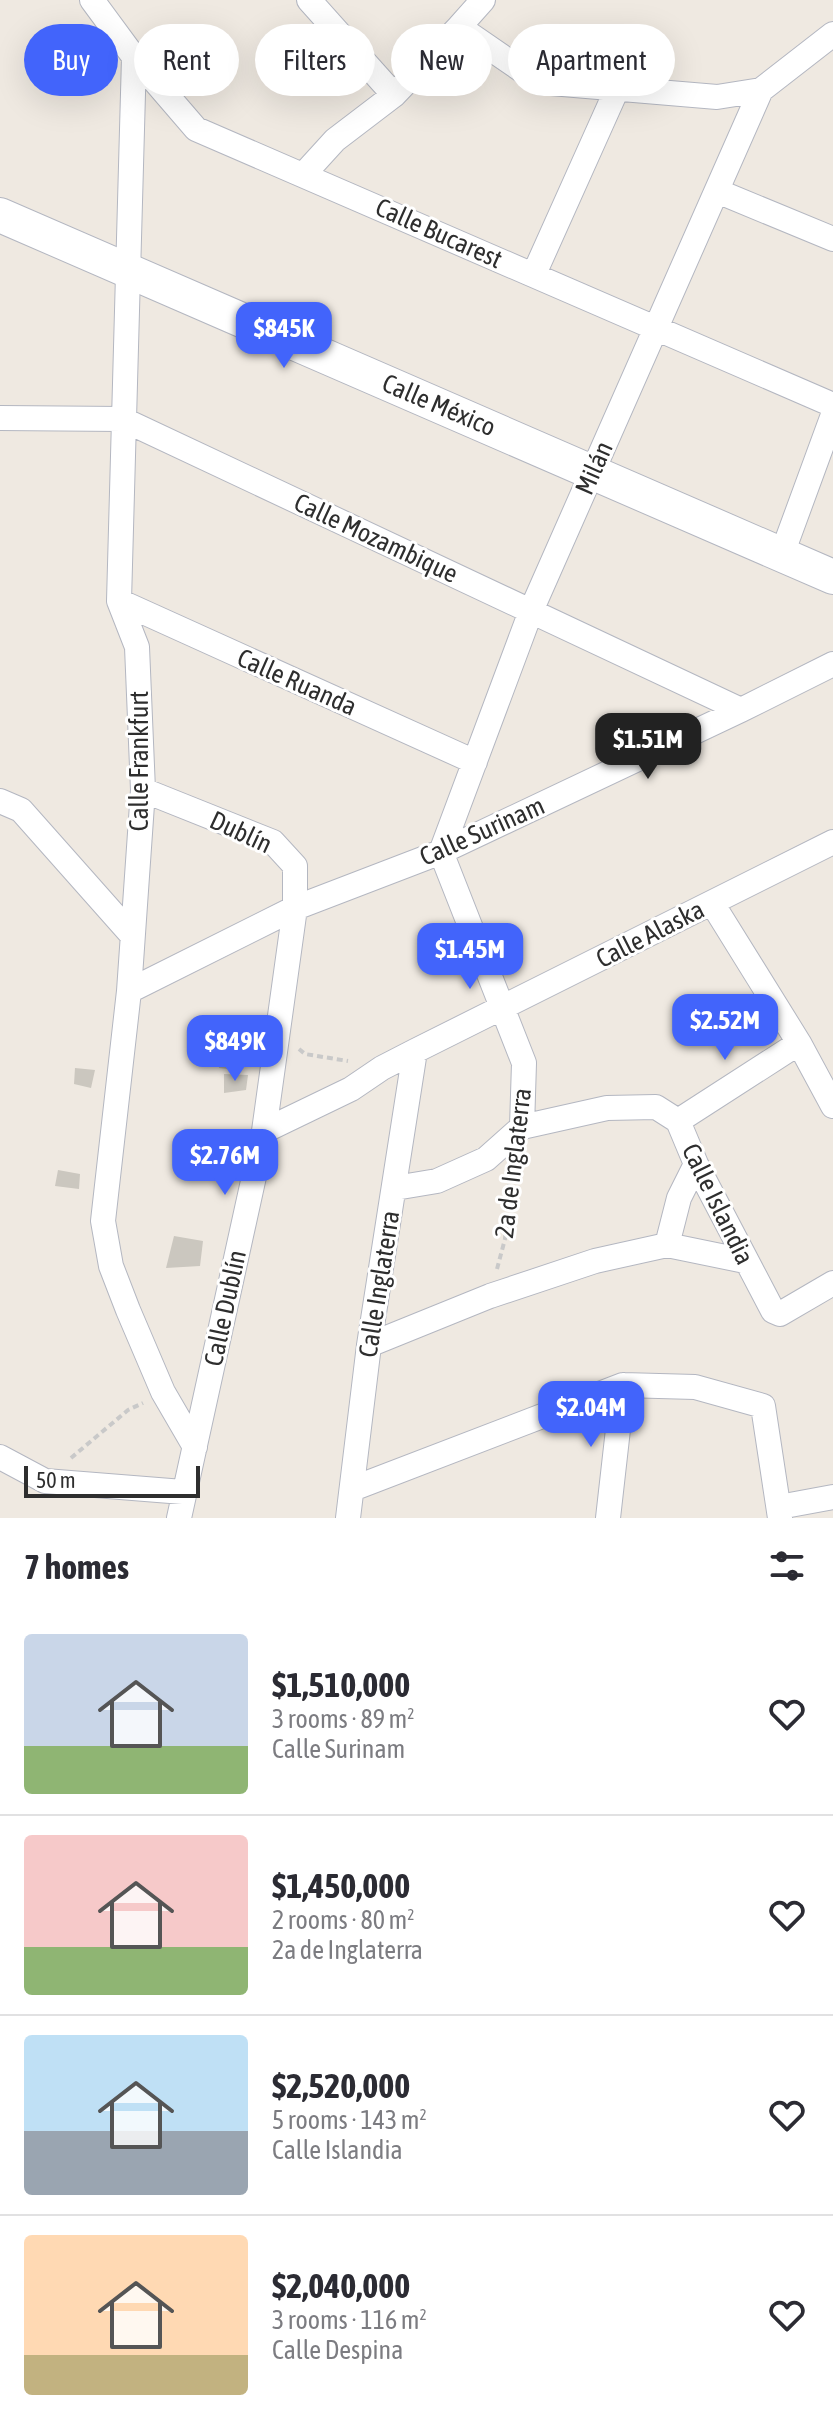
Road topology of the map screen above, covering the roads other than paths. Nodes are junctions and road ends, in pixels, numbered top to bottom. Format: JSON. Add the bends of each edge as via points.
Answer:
{"nodes":[{"id":1,"x":92,"y":0,"type":"edge"},
{"id":2,"x":309,"y":0,"type":"edge"},
{"id":3,"x":483,"y":0,"type":"edge"},
{"id":4,"x":462,"y":24,"type":"edge"},
{"id":5,"x":833,"y":34,"type":"edge"},
{"id":6,"x":134,"y":57,"type":"joint"},
{"id":7,"x":761,"y":90,"type":"junction"},
{"id":8,"x":391,"y":92,"type":"edge"},
{"id":9,"x":675,"y":94,"type":"edge"},
{"id":10,"x":168,"y":96,"type":"edge"},
{"id":11,"x":393,"y":96,"type":"edge"},
{"id":12,"x":614,"y":96,"type":"edge"},
{"id":13,"x":304,"y":174,"type":"junction"},
{"id":14,"x":717,"y":191,"type":"junction"},
{"id":15,"x":0,"y":215,"type":"edge"},
{"id":16,"x":833,"y":239,"type":"edge"},
{"id":17,"x":128,"y":270,"type":"junction"},
{"id":18,"x":534,"y":274,"type":"junction"},
{"id":19,"x":656,"y":328,"type":"junction"},
{"id":20,"x":833,"y":405,"type":"edge"},
{"id":21,"x":833,"y":415,"type":"edge"},
{"id":22,"x":0,"y":418,"type":"edge"},
{"id":23,"x":122,"y":419,"type":"junction"},
{"id":24,"x":592,"y":472,"type":"junction"},
{"id":25,"x":782,"y":554,"type":"junction"},
{"id":26,"x":833,"y":577,"type":"edge"},
{"id":27,"x":119,"y":601,"type":"junction"},
{"id":28,"x":531,"y":611,"type":"junction"},
{"id":29,"x":833,"y":664,"type":"edge"},
{"id":30,"x":741,"y":710,"type":"junction"},
{"id":31,"x":475,"y":762,"type":"junction"},
{"id":32,"x":143,"y":790,"type":"junction"},
{"id":33,"x":0,"y":801,"type":"edge"},
{"id":34,"x":833,"y":842,"type":"edge"},
{"id":35,"x":441,"y":852,"type":"junction"},
{"id":36,"x":712,"y":903,"type":"junction"},
{"id":37,"x":295,"y":908,"type":"junction"},
{"id":38,"x":131,"y":934,"type":"junction"},
{"id":39,"x":129,"y":991,"type":"junction"},
{"id":40,"x":503,"y":1009,"type":"junction"},
{"id":41,"x":799,"y":1043,"type":"junction"},
{"id":42,"x":415,"y":1051,"type":"junction"},
{"id":43,"x":833,"y":1106,"type":"edge"},
{"id":44,"x":678,"y":1121,"type":"junction"},
{"id":45,"x":522,"y":1127,"type":"junction"},
{"id":46,"x":264,"y":1131,"type":"junction"},
{"id":47,"x":696,"y":1164,"type":"junction"},
{"id":48,"x":395,"y":1188,"type":"junction"},
{"id":49,"x":667,"y":1245,"type":"junction"},
{"id":50,"x":745,"y":1261,"type":"junction"},
{"id":51,"x":833,"y":1283,"type":"edge"},
{"id":52,"x":369,"y":1345,"type":"junction"},
{"id":53,"x":623,"y":1385,"type":"junction"},
{"id":54,"x":195,"y":1447,"type":"junction"},
{"id":55,"x":0,"y":1457,"type":"edge"},
{"id":56,"x":352,"y":1489,"type":"junction"},
{"id":57,"x":183,"y":1492,"type":"junction"},
{"id":58,"x":833,"y":1497,"type":"edge"},
{"id":59,"x":780,"y":1512,"type":"edge"},
{"id":60,"x":179,"y":1518,"type":"edge"},
{"id":61,"x":348,"y":1518,"type":"edge"},
{"id":62,"x":608,"y":1518,"type":"edge"}],
"edges":[{"from":1,"to":6,"type":"street","name":"Calle Bucarest"},
{"from":2,"to":8,"type":"street"},
{"from":3,"to":4,"type":"street"},
{"from":5,"to":7,"type":"street"},
{"from":6,"to":17,"type":"street","name":"Calle Frankfurt"},
{"from":7,"to":9,"type":"street","via":[[717,97]]},
{"from":7,"to":14,"type":"street","name":"Milán"},
{"from":10,"to":13,"type":"street","name":"Calle Bucarest","via":[[196,129]]},
{"from":11,"to":13,"type":"street","via":[[335,140]]},
{"from":12,"to":18,"type":"street"},
{"from":13,"to":18,"type":"street","name":"Calle Bucarest"},
{"from":14,"to":16,"type":"street"},
{"from":14,"to":19,"type":"street","name":"Milán"},
{"from":15,"to":17,"type":"street","name":"Calle México"},
{"from":17,"to":23,"type":"street","name":"Calle Frankfurt"},
{"from":17,"to":24,"type":"street","name":"Calle México"},
{"from":18,"to":19,"type":"street","name":"Calle Bucarest"},
{"from":19,"to":20,"type":"street","name":"Calle Bucarest"},
{"from":19,"to":24,"type":"street","name":"Milán"},
{"from":21,"to":25,"type":"street"},
{"from":22,"to":23,"type":"street","name":"Calle Mozambique"},
{"from":23,"to":27,"type":"street","name":"Calle Frankfurt"},
{"from":23,"to":28,"type":"street","name":"Calle Mozambique"},
{"from":24,"to":25,"type":"street","name":"Calle México"},
{"from":24,"to":28,"type":"street","name":"Milán"},
{"from":25,"to":26,"type":"street","name":"Calle México"},
{"from":27,"to":31,"type":"street","name":"Calle Ruanda"},
{"from":27,"to":32,"type":"street","name":"Calle Frankfurt","via":[[137,647]]},
{"from":28,"to":30,"type":"street","name":"Calle Mozambique"},
{"from":28,"to":31,"type":"street","name":"Milán"},
{"from":29,"to":30,"type":"street","name":"Calle Surinam"},
{"from":30,"to":35,"type":"street","name":"Calle Surinam"},
{"from":31,"to":35,"type":"street","name":"Milán"},
{"from":32,"to":37,"type":"street","name":"Dublín","via":[[273,842],[295,866]]},
{"from":32,"to":38,"type":"street","name":"Calle Frankfurt"},
{"from":33,"to":38,"type":"street","via":[[21,810]]},
{"from":34,"to":36,"type":"street","name":"Calle Alaska"},
{"from":35,"to":37,"type":"street","name":"Calle Surinam"},
{"from":35,"to":40,"type":"street","name":"2a de Inglaterra"},
{"from":36,"to":40,"type":"street","name":"Calle Alaska"},
{"from":36,"to":41,"type":"street"},
{"from":37,"to":39,"type":"street","name":"Calle Surinam"},
{"from":37,"to":46,"type":"street","name":"Calle Dublín"},
{"from":38,"to":39,"type":"street","name":"Calle Frankfurt"},
{"from":39,"to":54,"type":"street","name":"Calle Frankfurt","via":[[103,1221],[111,1266],[163,1392]]},
{"from":40,"to":42,"type":"street","name":"Calle Alaska"},
{"from":40,"to":45,"type":"street","name":"2a de Inglaterra","via":[[524,1063]]},
{"from":41,"to":43,"type":"street"},
{"from":41,"to":44,"type":"street","name":"Calle Islandia"},
{"from":42,"to":46,"type":"street","name":"Calle Alaska"},
{"from":42,"to":48,"type":"street","name":"Calle Inglaterra"},
{"from":44,"to":45,"type":"street","via":[[656,1107],[607,1108]]},
{"from":44,"to":47,"type":"street","name":"Calle Islandia"},
{"from":45,"to":48,"type":"street","via":[[486,1159],[437,1181]]},
{"from":46,"to":54,"type":"street","name":"Calle Dublín"},
{"from":47,"to":49,"type":"street","via":[[679,1198]]},
{"from":47,"to":50,"type":"street","name":"Calle Islandia"},
{"from":48,"to":52,"type":"street","name":"Calle Inglaterra"},
{"from":49,"to":50,"type":"street"},
{"from":49,"to":52,"type":"street","via":[[595,1261],[490,1296]]},
{"from":50,"to":51,"type":"street","name":"Calle Islandia","via":[[773,1311],[780,1314]]},
{"from":52,"to":56,"type":"street","name":"Calle Inglaterra"},
{"from":53,"to":56,"type":"street"},
{"from":53,"to":59,"type":"street","via":[[695,1387],[763,1406]]},
{"from":53,"to":62,"type":"street"},
{"from":54,"to":57,"type":"street","name":"Calle Dublín"},
{"from":55,"to":57,"type":"street","via":[[45,1481]]},
{"from":56,"to":61,"type":"street","name":"Calle Inglaterra"},
{"from":57,"to":60,"type":"street","name":"Calle Dublín"},
{"from":58,"to":59,"type":"street"}]}
